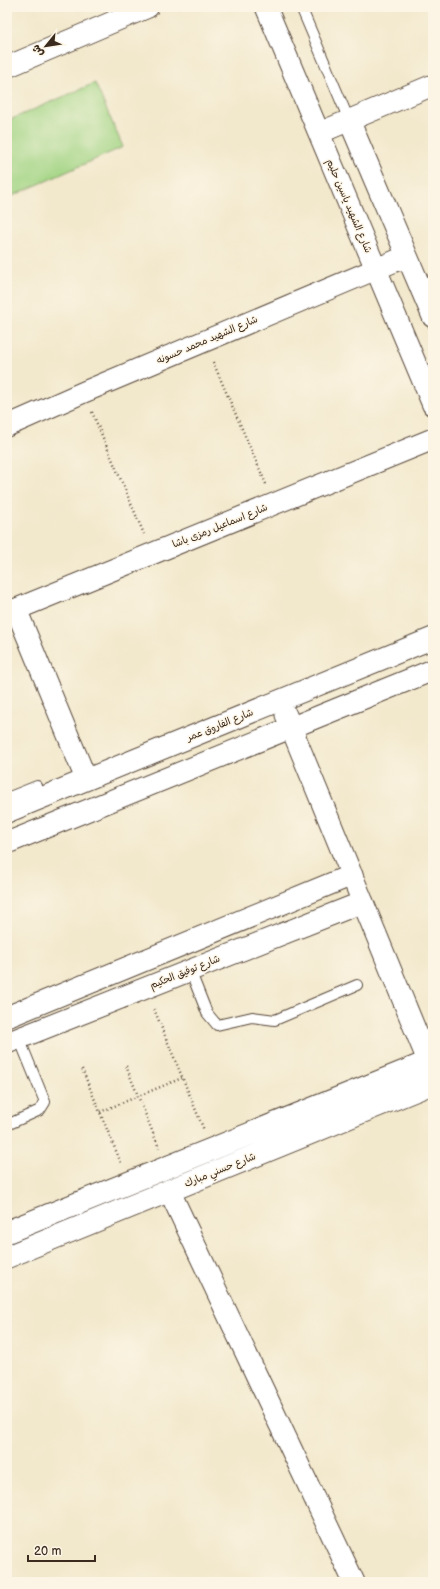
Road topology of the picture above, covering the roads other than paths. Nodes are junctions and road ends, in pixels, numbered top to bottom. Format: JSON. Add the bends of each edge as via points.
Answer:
{"nodes":[{"id":1,"x":148,"y":7,"type":"edge"},
{"id":2,"x":266,"y":7,"type":"edge"},
{"id":3,"x":301,"y":7,"type":"edge"},
{"id":4,"x":7,"y":67,"type":"edge"},
{"id":5,"x":433,"y":85,"type":"edge"},
{"id":6,"x":349,"y":120,"type":"junction"},
{"id":7,"x":318,"y":133,"type":"junction"},
{"id":8,"x":407,"y":256,"type":"junction"},
{"id":9,"x":376,"y":269,"type":"junction"},
{"id":10,"x":433,"y":317,"type":"edge"},
{"id":11,"x":433,"y":405,"type":"edge"},
{"id":12,"x":7,"y":426,"type":"edge"},
{"id":13,"x":433,"y":439,"type":"edge"},
{"id":14,"x":12,"y":611,"type":"edge"},
{"id":15,"x":433,"y":638,"type":"edge"},
{"id":16,"x":433,"y":670,"type":"edge"},
{"id":17,"x":280,"y":701,"type":"junction"},
{"id":18,"x":291,"y":728,"type":"junction"},
{"id":19,"x":86,"y":779,"type":"junction"},
{"id":20,"x":37,"y":786,"type":"dead end"},
{"id":21,"x":7,"y":798,"type":"edge"},
{"id":22,"x":7,"y":812,"type":"edge"},
{"id":23,"x":7,"y":843,"type":"edge"},
{"id":24,"x":352,"y":875,"type":"junction"},
{"id":25,"x":363,"y":902,"type":"junction"},
{"id":26,"x":185,"y":943,"type":"junction"},
{"id":27,"x":193,"y":969,"type":"junction"},
{"id":28,"x":357,"y":985,"type":"dead end"},
{"id":29,"x":7,"y":1017,"type":"edge"},
{"id":30,"x":13,"y":1040,"type":"edge"},
{"id":31,"x":431,"y":1065,"type":"edge"},
{"id":32,"x":433,"y":1083,"type":"edge"},
{"id":33,"x":7,"y":1125,"type":"edge"},
{"id":34,"x":169,"y":1190,"type":"junction"},
{"id":35,"x":8,"y":1228,"type":"edge"},
{"id":36,"x":7,"y":1257,"type":"edge"},
{"id":37,"x":354,"y":1582,"type":"edge"}],
"edges":[{"from":1,"to":4,"type":"street"},
{"from":2,"to":7,"type":"street","name":"شارع الشهيد ياسين حليم"},
{"from":3,"to":6,"type":"lane"},
{"from":5,"to":6,"type":"street"},
{"from":6,"to":7,"type":"street"},
{"from":6,"to":8,"type":"street"},
{"from":7,"to":9,"type":"street","name":"شارع الشهيد ياسين حليم"},
{"from":8,"to":9,"type":"street","name":"شارع الشهيد محمد حسونه"},
{"from":8,"to":10,"type":"street"},
{"from":9,"to":11,"type":"street","name":"شارع الشهيد ياسين حليم"},
{"from":9,"to":12,"type":"street","name":"شارع الشهيد محمد حسونه"},
{"from":13,"to":14,"type":"street","name":"شارع اسماعيل رمزى باشا"},
{"from":14,"to":19,"type":"street"},
{"from":15,"to":17,"type":"street","name":"شارع الفاروق عمر"},
{"from":16,"to":18,"type":"street"},
{"from":17,"to":18,"type":"street"},
{"from":17,"to":19,"type":"street","name":"شارع الفاروق عمر"},
{"from":18,"to":23,"type":"street"},
{"from":18,"to":24,"type":"street"},
{"from":19,"to":22,"type":"street","name":"شارع الفاروق عمر"},
{"from":20,"to":21,"type":"lane"},
{"from":24,"to":25,"type":"street"},
{"from":24,"to":26,"type":"street"},
{"from":25,"to":27,"type":"street","name":"شارع توفيق الحكيم"},
{"from":25,"to":31,"type":"street"},
{"from":26,"to":27,"type":"street"},
{"from":26,"to":29,"type":"street"},
{"from":27,"to":28,"type":"lane","via":[[207,1013],[218,1025],[252,1017],[275,1020]]},
{"from":27,"to":30,"type":"street","name":"شارع توفيق الحكيم"},
{"from":30,"to":33,"type":"lane","via":[[45,1102],[40,1110]]},
{"from":31,"to":35,"type":"street"},
{"from":32,"to":34,"type":"street","name":"شارع حسني مبارك"},
{"from":34,"to":36,"type":"street","name":"شارع حسني مبارك"},
{"from":34,"to":37,"type":"street"}]}
